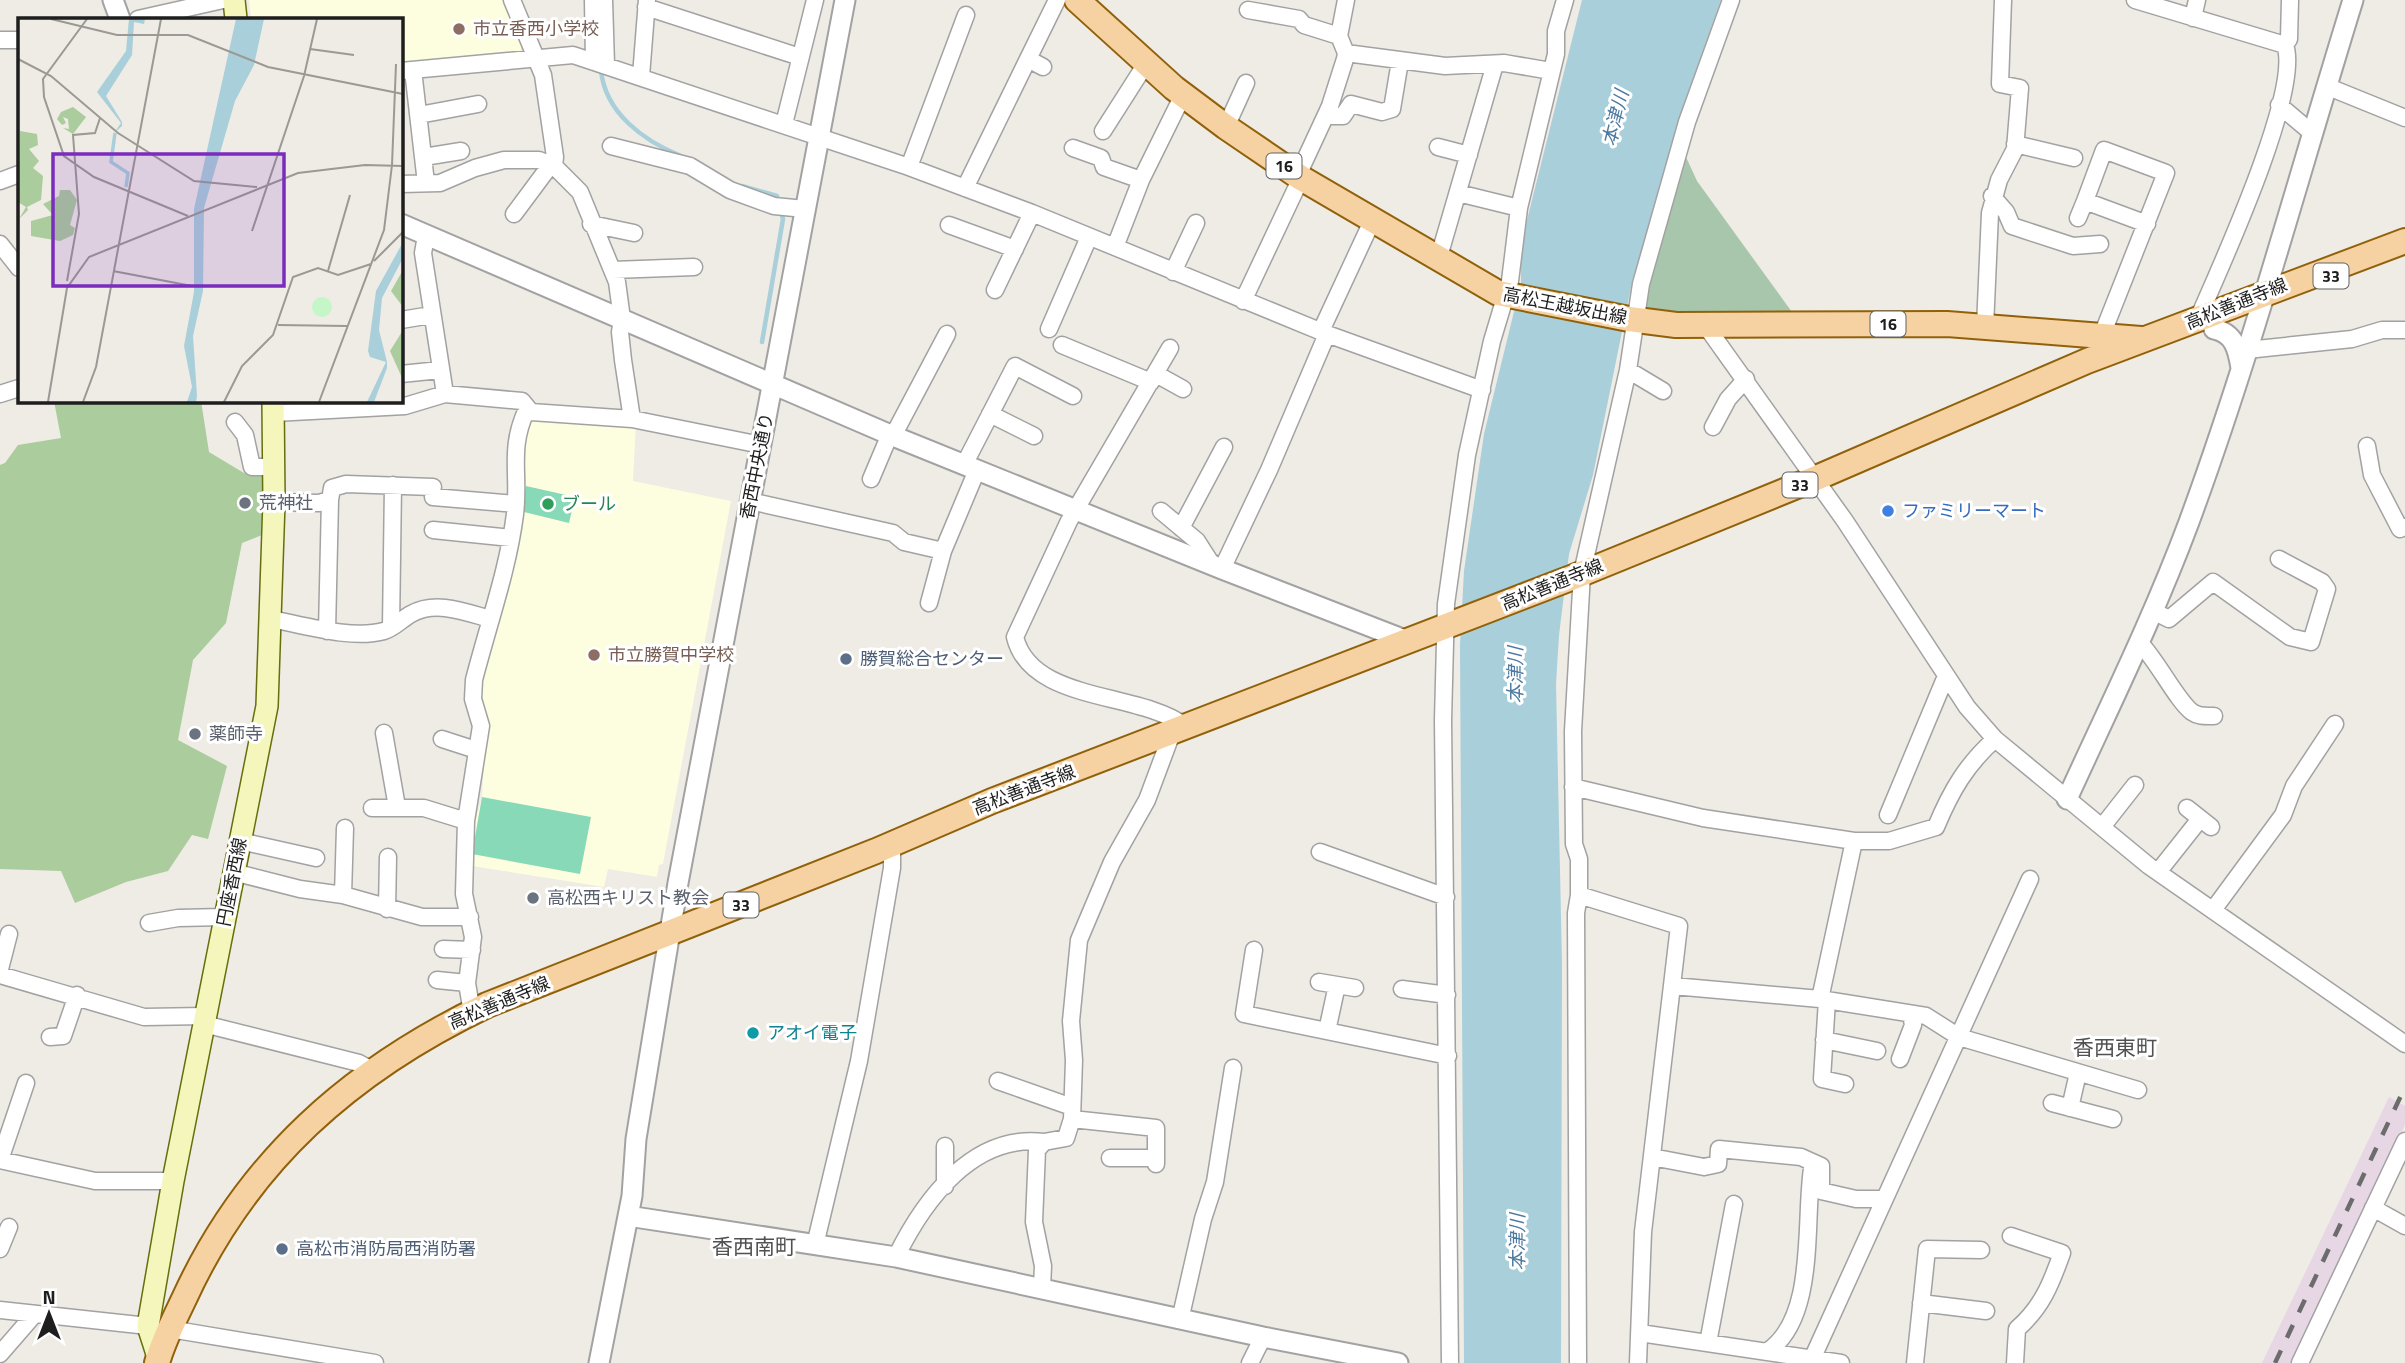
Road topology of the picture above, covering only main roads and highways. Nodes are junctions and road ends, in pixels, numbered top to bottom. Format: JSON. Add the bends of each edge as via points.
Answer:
{"nodes":[{"id":1,"x":234,"y":0,"type":"edge"},
{"id":2,"x":1077,"y":0,"type":"edge"},
{"id":3,"x":236,"y":18,"type":"edge"},
{"id":4,"x":2405,"y":241,"type":"edge"},
{"id":5,"x":2405,"y":248,"type":"edge"},
{"id":6,"x":2237,"y":315,"type":"junction"},
{"id":7,"x":2147,"y":340,"type":"junction"},
{"id":8,"x":2178,"y":344,"type":"junction"},
{"id":9,"x":2095,"y":350,"type":"junction"},
{"id":10,"x":273,"y":407,"type":"edge"},
{"id":11,"x":159,"y":1328,"type":"junction"},
{"id":12,"x":158,"y":1360,"type":"edge"}],
"edges":[{"from":1,"to":3,"type":"main road"},
{"from":2,"to":9,"type":"main road","name":"高松王越坂出線","number":"16","via":[[1183,95],[1226,127],[1489,289],[1632,319],[1706,326],[1985,327]]},
{"from":4,"to":6,"type":"main road","name":"高松善通寺線","number":"33"},
{"from":5,"to":6,"type":"main road","name":"高松善通寺線","number":"33"},
{"from":6,"to":7,"type":"main road","name":"高松善通寺線","number":"33"},
{"from":6,"to":8,"type":"main road","name":"高松善通寺線","number":"33"},
{"from":7,"to":8,"type":"main road","name":"高松善通寺線","number":"33"},
{"from":7,"to":9,"type":"main road","name":"高松善通寺線","number":"33"},
{"from":8,"to":9,"type":"main road","name":"高松善通寺線","number":"33"},
{"from":9,"to":11,"type":"main road","name":"高松善通寺線","number":"33","via":[[2027,388],[1814,479],[892,842],[428,1034],[372,1070],[291,1139],[254,1180]]},
{"from":10,"to":11,"type":"main road","name":"円座香西線","via":[[267,706],[173,1181]]},
{"from":11,"to":12,"type":"main road","name":"高松善通寺線","number":"33"}]}
